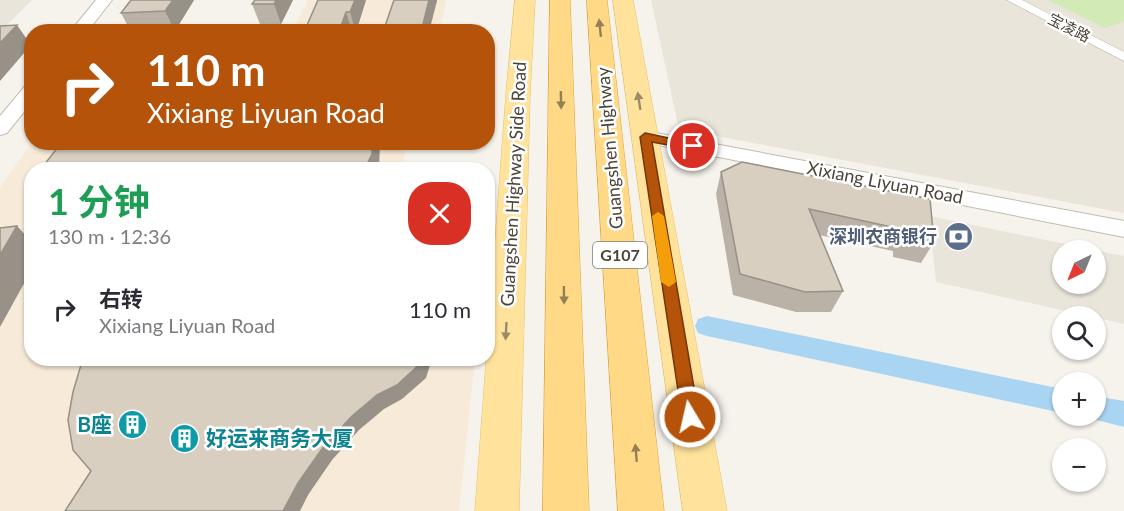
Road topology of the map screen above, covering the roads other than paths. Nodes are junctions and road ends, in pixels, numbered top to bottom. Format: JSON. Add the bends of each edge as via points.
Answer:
{"nodes":[{"id":1,"x":104,"y":0,"type":"edge"},
{"id":2,"x":525,"y":0,"type":"edge"},
{"id":3,"x":560,"y":0,"type":"edge"},
{"id":4,"x":597,"y":0,"type":"edge"},
{"id":5,"x":623,"y":0,"type":"edge"},
{"id":6,"x":1013,"y":0,"type":"edge"},
{"id":7,"x":84,"y":24,"type":"edge"},
{"id":8,"x":1124,"y":57,"type":"edge"},
{"id":9,"x":24,"y":100,"type":"edge"},
{"id":10,"x":0,"y":129,"type":"edge"},
{"id":11,"x":645,"y":137,"type":"junction"},
{"id":12,"x":1124,"y":229,"type":"edge"},
{"id":13,"x":563,"y":503,"type":"edge"},
{"id":14,"x":496,"y":511,"type":"edge"},
{"id":15,"x":641,"y":511,"type":"edge"},
{"id":16,"x":705,"y":511,"type":"edge"}],
"edges":[{"from":1,"to":7,"type":"street"},
{"from":2,"to":14,"type":"main road","name":"Guangshen Highway Side Road","one_way":true},
{"from":3,"to":13,"type":"highway","one_way":true},
{"from":15,"to":4,"type":"highway","name":"Guangshen Highway","number":"G107","one_way":true},
{"from":11,"to":5,"type":"main road","one_way":true},
{"from":6,"to":8,"type":"street","name":"宝凌路"},
{"from":9,"to":10,"type":"street"},
{"from":11,"to":12,"type":"street","name":"Xixiang Liyuan Road"},
{"from":11,"to":16,"type":"main road"}]}
